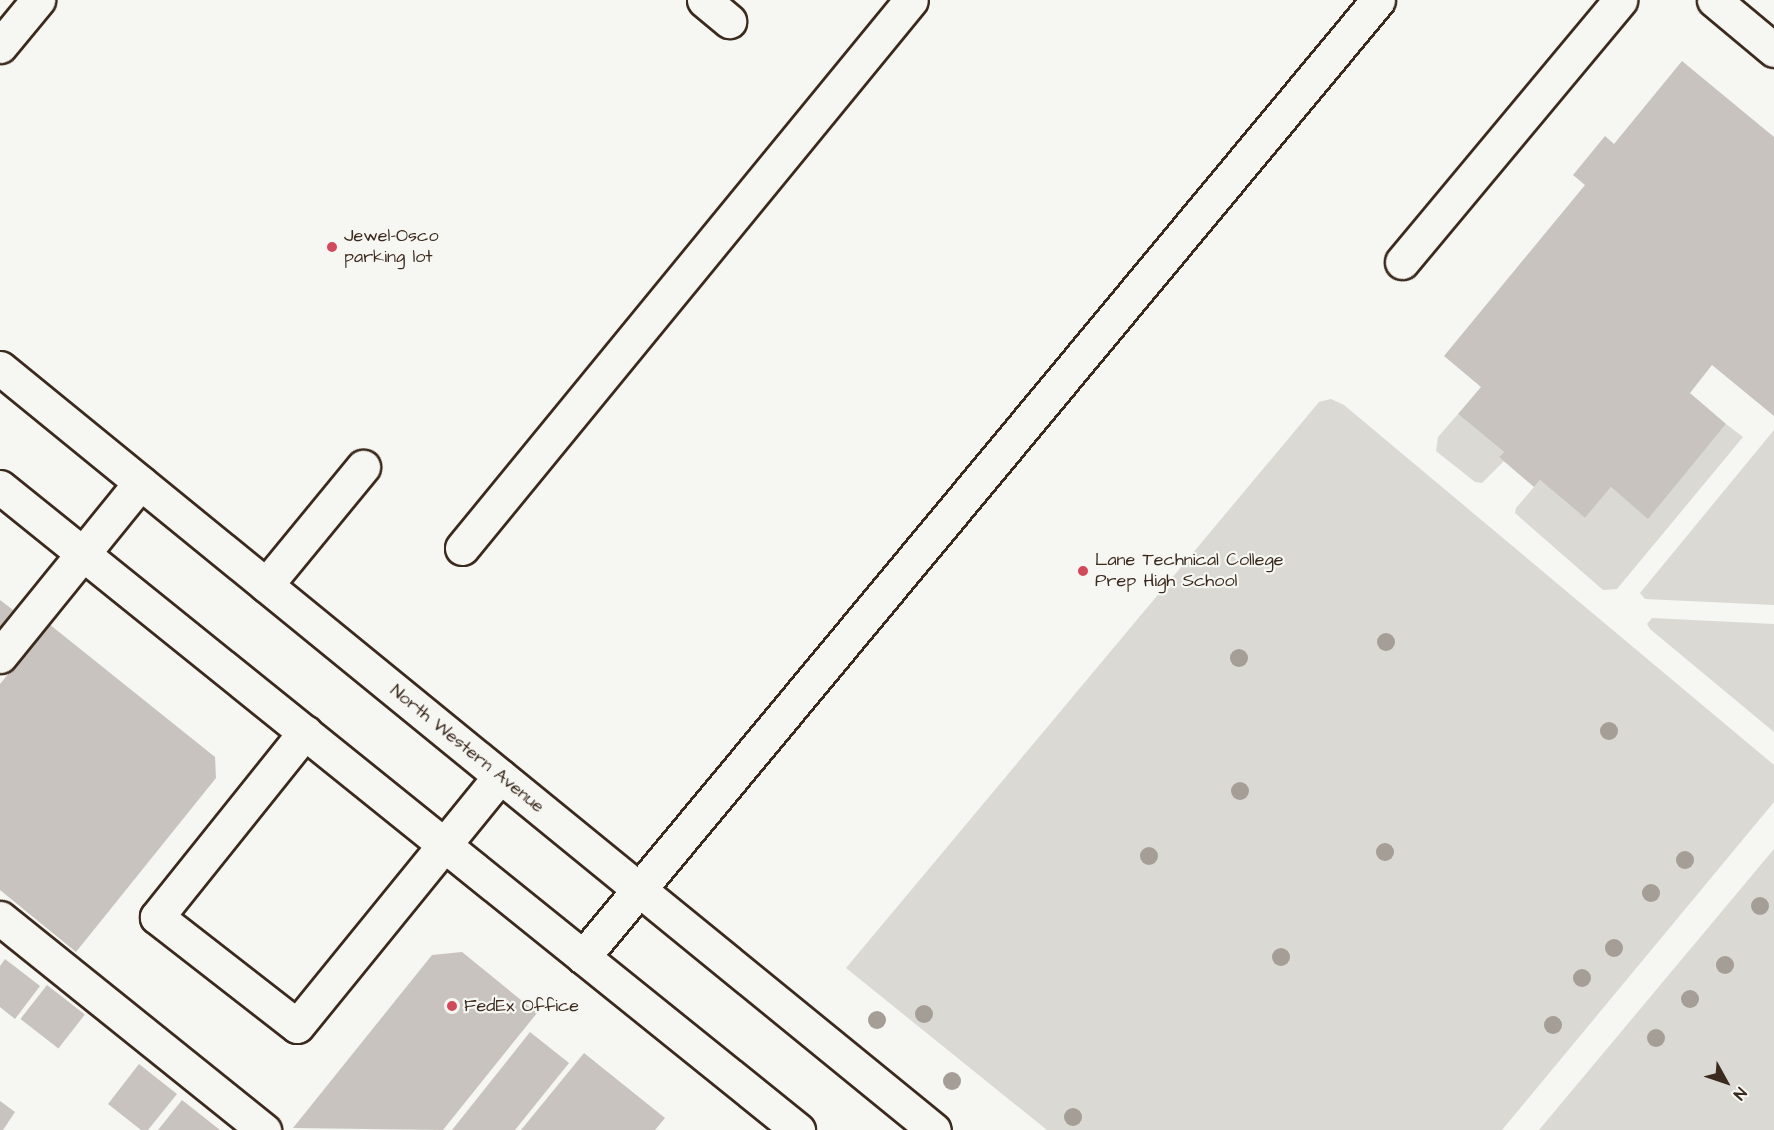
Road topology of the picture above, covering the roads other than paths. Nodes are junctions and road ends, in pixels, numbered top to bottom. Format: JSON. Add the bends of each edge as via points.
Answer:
{"nodes":[{"id":1,"x":38,"y":0,"type":"edge"},
{"id":2,"x":704,"y":0,"type":"edge"},
{"id":3,"x":911,"y":0,"type":"edge"},
{"id":4,"x":1378,"y":0,"type":"edge"},
{"id":5,"x":1620,"y":0,"type":"edge"},
{"id":6,"x":1714,"y":0,"type":"edge"},
{"id":7,"x":729,"y":21,"type":"dead end"},
{"id":8,"x":0,"y":46,"type":"edge"},
{"id":9,"x":1774,"y":50,"type":"edge"},
{"id":10,"x":1402,"y":262,"type":"dead end"},
{"id":11,"x":0,"y":368,"type":"edge"},
{"id":12,"x":363,"y":467,"type":"dead end"},
{"id":13,"x":140,"y":483,"type":"junction"},
{"id":14,"x":0,"y":487,"type":"edge"},
{"id":15,"x":462,"y":548,"type":"dead end"},
{"id":16,"x":83,"y":554,"type":"junction"},
{"id":17,"x":266,"y":585,"type":"junction"},
{"id":18,"x":0,"y":656,"type":"edge"},
{"id":19,"x":305,"y":732,"type":"junction"},
{"id":20,"x":500,"y":776,"type":"junction"},
{"id":21,"x":444,"y":845,"type":"junction"},
{"id":22,"x":639,"y":890,"type":"junction"},
{"id":23,"x":0,"y":918,"type":"edge"},
{"id":24,"x":583,"y":957,"type":"junction"},
{"id":25,"x":264,"y":1130,"type":"edge"},
{"id":26,"x":798,"y":1130,"type":"edge"},
{"id":27,"x":934,"y":1130,"type":"edge"}],
"edges":[{"from":1,"to":8,"type":"main road"},
{"from":2,"to":7,"type":"main road"},
{"from":3,"to":15,"type":"main road"},
{"from":4,"to":22,"type":"main road"},
{"from":5,"to":10,"type":"main road"},
{"from":6,"to":9,"type":"main road"},
{"from":11,"to":13,"type":"main road","name":"North Western Avenue"},
{"from":12,"to":17,"type":"main road"},
{"from":13,"to":16,"type":"main road"},
{"from":13,"to":17,"type":"main road","name":"North Western Avenue"},
{"from":14,"to":16,"type":"main road"},
{"from":16,"to":18,"type":"main road"},
{"from":16,"to":19,"type":"main road"},
{"from":17,"to":20,"type":"main road","name":"North Western Avenue"},
{"from":19,"to":21,"type":"main road"},
{"from":19,"to":21,"type":"main road","via":[[157,917],[297,1026]]},
{"from":20,"to":21,"type":"main road"},
{"from":20,"to":22,"type":"main road","name":"North Western Avenue"},
{"from":21,"to":24,"type":"main road"},
{"from":22,"to":24,"type":"main road"},
{"from":22,"to":27,"type":"main road","name":"North Western Avenue"},
{"from":23,"to":25,"type":"main road"},
{"from":24,"to":26,"type":"main road"}]}
